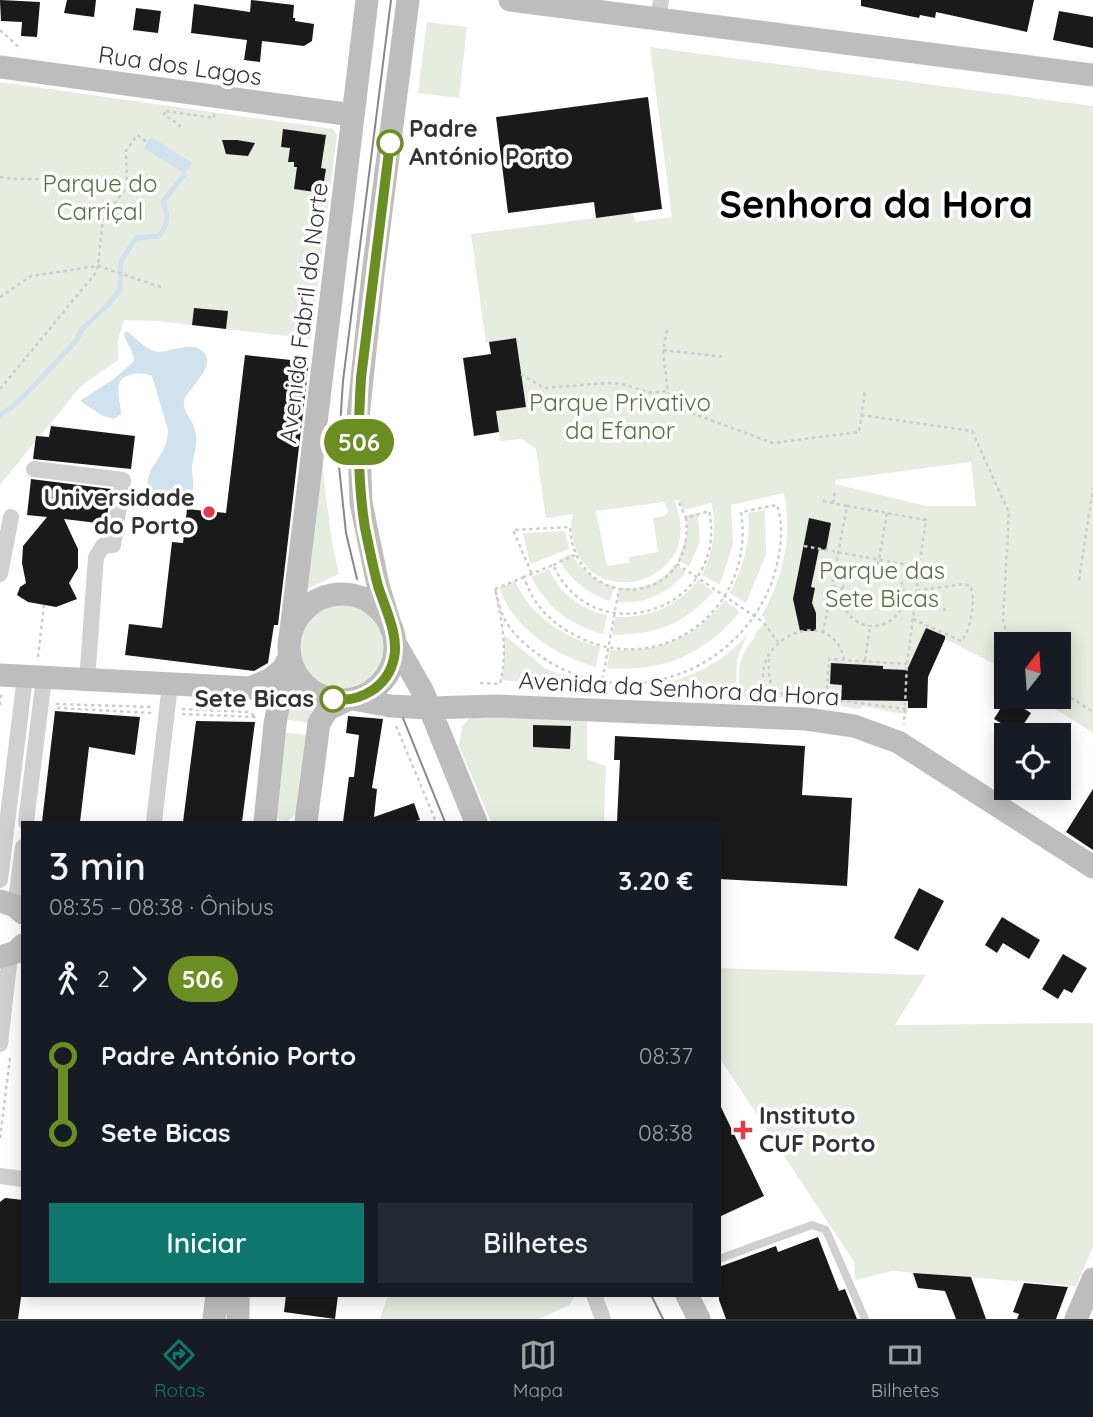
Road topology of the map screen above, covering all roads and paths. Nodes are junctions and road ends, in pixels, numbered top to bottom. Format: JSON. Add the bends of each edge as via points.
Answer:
{"nodes":[{"id":1,"x":367,"y":0,"type":"edge"},
{"id":2,"x":408,"y":0,"type":"edge"},
{"id":3,"x":510,"y":0,"type":"edge"},
{"id":4,"x":659,"y":10,"type":"edge"},
{"id":5,"x":0,"y":67,"type":"edge"},
{"id":6,"x":1093,"y":75,"type":"edge"},
{"id":7,"x":195,"y":116,"type":"dead end"},
{"id":8,"x":353,"y":116,"type":"junction"},
{"id":9,"x":177,"y":130,"type":"dead end"},
{"id":10,"x":147,"y":142,"type":"dead end"},
{"id":11,"x":0,"y":177,"type":"edge"},
{"id":12,"x":127,"y":179,"type":"junction"},
{"id":13,"x":98,"y":266,"type":"junction"},
{"id":14,"x":161,"y":287,"type":"dead end"},
{"id":15,"x":0,"y":297,"type":"edge"},
{"id":16,"x":667,"y":330,"type":"dead end"},
{"id":17,"x":663,"y":350,"type":"junction"},
{"id":18,"x":725,"y":357,"type":"dead end"},
{"id":19,"x":521,"y":374,"type":"dead end"},
{"id":20,"x":0,"y":388,"type":"edge"},
{"id":21,"x":864,"y":390,"type":"dead end"},
{"id":22,"x":667,"y":391,"type":"junction"},
{"id":23,"x":861,"y":415,"type":"junction"},
{"id":24,"x":34,"y":470,"type":"dead end"},
{"id":25,"x":1093,"y":488,"type":"edge"},
{"id":26,"x":835,"y":489,"type":"dead end"},
{"id":27,"x":822,"y":501,"type":"dead end"},
{"id":28,"x":679,"y":503,"type":"dead end"},
{"id":29,"x":833,"y":503,"type":"junction"},
{"id":30,"x":848,"y":506,"type":"junction"},
{"id":31,"x":887,"y":513,"type":"junction"},
{"id":32,"x":10,"y":517,"type":"dead end"},
{"id":33,"x":686,"y":518,"type":"junction"},
{"id":34,"x":804,"y":546,"type":"dead end"},
{"id":35,"x":838,"y":552,"type":"junction"},
{"id":36,"x":575,"y":555,"type":"junction"},
{"id":37,"x":879,"y":560,"type":"junction"},
{"id":38,"x":553,"y":565,"type":"junction"},
{"id":39,"x":677,"y":565,"type":"junction"},
{"id":40,"x":878,"y":565,"type":"junction"},
{"id":41,"x":919,"y":566,"type":"junction"},
{"id":42,"x":532,"y":573,"type":"junction"},
{"id":43,"x":0,"y":574,"type":"edge"},
{"id":44,"x":524,"y":577,"type":"junction"},
{"id":45,"x":697,"y":578,"type":"junction"},
{"id":46,"x":1079,"y":580,"type":"dead end"},
{"id":47,"x":832,"y":586,"type":"junction"},
{"id":48,"x":495,"y":589,"type":"junction"},
{"id":49,"x":619,"y":589,"type":"junction"},
{"id":50,"x":843,"y":589,"type":"junction"},
{"id":51,"x":916,"y":591,"type":"junction"},
{"id":52,"x":725,"y":597,"type":"junction"},
{"id":53,"x":903,"y":601,"type":"junction"},
{"id":54,"x":915,"y":603,"type":"junction"},
{"id":55,"x":44,"y":605,"type":"dead end"},
{"id":56,"x":946,"y":610,"type":"dead end"},
{"id":57,"x":614,"y":613,"type":"junction"},
{"id":58,"x":754,"y":616,"type":"junction"},
{"id":59,"x":913,"y":619,"type":"junction"},
{"id":60,"x":870,"y":625,"type":"junction"},
{"id":61,"x":1006,"y":632,"type":"edge"},
{"id":62,"x":823,"y":633,"type":"junction"},
{"id":63,"x":393,"y":635,"type":"junction"},
{"id":64,"x":778,"y":642,"type":"junction"},
{"id":65,"x":608,"y":647,"type":"junction"},
{"id":66,"x":288,"y":649,"type":"junction"},
{"id":67,"x":769,"y":653,"type":"junction"},
{"id":68,"x":844,"y":660,"type":"junction"},
{"id":69,"x":865,"y":661,"type":"junction"},
{"id":70,"x":907,"y":664,"type":"junction"},
{"id":71,"x":0,"y":675,"type":"edge"},
{"id":72,"x":35,"y":678,"type":"junction"},
{"id":73,"x":87,"y":681,"type":"junction"},
{"id":74,"x":602,"y":682,"type":"junction"},
{"id":75,"x":170,"y":684,"type":"junction"},
{"id":76,"x":250,"y":688,"type":"junction"},
{"id":77,"x":477,"y":694,"type":"junction"},
{"id":78,"x":769,"y":697,"type":"dead end"},
{"id":79,"x":1071,"y":698,"type":"edge"},
{"id":80,"x":826,"y":699,"type":"junction"},
{"id":81,"x":349,"y":700,"type":"junction"},
{"id":82,"x":427,"y":700,"type":"junction"},
{"id":83,"x":45,"y":703,"type":"dead end"},
{"id":84,"x":53,"y":708,"type":"dead end"},
{"id":85,"x":166,"y":712,"type":"junction"},
{"id":86,"x":1093,"y":712,"type":"edge"},
{"id":87,"x":263,"y":719,"type":"junction"},
{"id":88,"x":395,"y":725,"type":"dead end"},
{"id":89,"x":446,"y":752,"type":"junction"},
{"id":90,"x":26,"y":821,"type":"edge"},
{"id":91,"x":154,"y":821,"type":"edge"},
{"id":92,"x":267,"y":821,"type":"edge"},
{"id":93,"x":306,"y":821,"type":"edge"},
{"id":94,"x":436,"y":821,"type":"edge"},
{"id":95,"x":476,"y":821,"type":"edge"},
{"id":96,"x":21,"y":859,"type":"edge"},
{"id":97,"x":1093,"y":867,"type":"edge"},
{"id":98,"x":0,"y":880,"type":"edge"},
{"id":99,"x":13,"y":907,"type":"edge"},
{"id":100,"x":11,"y":952,"type":"edge"},
{"id":101,"x":0,"y":1044,"type":"edge"},
{"id":102,"x":0,"y":1176,"type":"edge"},
{"id":103,"x":21,"y":1179,"type":"edge"},
{"id":104,"x":721,"y":1258,"type":"edge"},
{"id":105,"x":1093,"y":1279,"type":"edge"},
{"id":106,"x":594,"y":1297,"type":"edge"},
{"id":107,"x":688,"y":1297,"type":"edge"},
{"id":108,"x":233,"y":1306,"type":"edge"},
{"id":109,"x":597,"y":1317,"type":"edge"},
{"id":110,"x":215,"y":1319,"type":"edge"},
{"id":111,"x":699,"y":1319,"type":"edge"},
{"id":112,"x":865,"y":1319,"type":"edge"},
{"id":113,"x":1076,"y":1319,"type":"edge"}],
"edges":[{"from":1,"to":8,"type":"main road","name":"Avenida Fabril do Norte"},
{"from":2,"to":63,"type":"main road","via":[[358,417],[361,503]]},
{"from":3,"to":4,"type":"main road"},
{"from":4,"to":6,"type":"main road"},
{"from":5,"to":8,"type":"main road","name":"Rua dos Lagos"},
{"from":7,"to":9,"type":"path","via":[[166,111],[163,114],[180,125]]},
{"from":8,"to":66,"type":"main road","name":"Avenida Fabril do Norte"},
{"from":10,"to":12,"type":"path","via":[[136,135],[126,151]]},
{"from":11,"to":12,"type":"path"},
{"from":12,"to":13,"type":"path","via":[[125,190],[103,219]]},
{"from":13,"to":14,"type":"path"},
{"from":13,"to":15,"type":"path","via":[[31,276]]},
{"from":13,"to":20,"type":"path"},
{"from":16,"to":17,"type":"path"},
{"from":17,"to":18,"type":"path"},
{"from":17,"to":22,"type":"path"},
{"from":19,"to":22,"type":"path","via":[[544,388],[607,383],[651,393]]},
{"from":21,"to":23,"type":"path"},
{"from":22,"to":23,"type":"path","via":[[675,407],[773,443],[859,432]]},
{"from":23,"to":61,"type":"path","via":[[972,431],[1009,513]]},
{"from":24,"to":73,"type":"street","via":[[123,480],[113,545],[103,546],[96,557]]},
{"from":25,"to":46,"type":"path"},
{"from":26,"to":29,"type":"path"},
{"from":27,"to":29,"type":"path"},
{"from":28,"to":33,"type":"path"},
{"from":29,"to":30,"type":"path"},
{"from":30,"to":31,"type":"path"},
{"from":30,"to":35,"type":"path"},
{"from":31,"to":37,"type":"path"},
{"from":31,"to":41,"type":"path","via":[[926,520]]},
{"from":32,"to":43,"type":"street"},
{"from":33,"to":39,"type":"path","via":[[686,542]]},
{"from":33,"to":45,"type":"path","via":[[709,511],[711,520],[710,544]]},
{"from":34,"to":35,"type":"path"},
{"from":35,"to":37,"type":"path"},
{"from":35,"to":47,"type":"path"},
{"from":36,"to":38,"type":"path"},
{"from":36,"to":42,"type":"path","via":[[570,527],[513,530]]},
{"from":36,"to":49,"type":"path","via":[[590,575]]},
{"from":37,"to":40,"type":"path"},
{"from":37,"to":41,"type":"path"},
{"from":38,"to":42,"type":"path"},
{"from":38,"to":57,"type":"path","via":[[563,583],[578,596]]},
{"from":39,"to":45,"type":"path"},
{"from":39,"to":49,"type":"path","via":[[650,587]]},
{"from":40,"to":50,"type":"path","via":[[858,568]]},
{"from":40,"to":53,"type":"path","via":[[898,578]]},
{"from":41,"to":51,"type":"path"},
{"from":42,"to":44,"type":"path"},
{"from":44,"to":48,"type":"path"},
{"from":44,"to":65,"type":"path","via":[[530,595],[552,620]]},
{"from":45,"to":52,"type":"path"},
{"from":45,"to":57,"type":"path","via":[[678,599],[660,608]]},
{"from":47,"to":50,"type":"path"},
{"from":47,"to":62,"type":"path"},
{"from":48,"to":74,"type":"path","via":[[503,617],[533,650],[562,669]]},
{"from":48,"to":77,"type":"path","via":[[503,623],[504,665],[500,684]]},
{"from":49,"to":57,"type":"path"},
{"from":50,"to":60,"type":"path","via":[[847,611]]},
{"from":51,"to":54,"type":"path"},
{"from":51,"to":59,"type":"path","via":[[964,584],[974,594],[967,636],[961,641]]},
{"from":52,"to":58,"type":"path"},
{"from":52,"to":58,"type":"path","via":[[742,556],[741,512],[778,505],[779,557]]},
{"from":52,"to":65,"type":"path","via":[[699,625],[666,643],[634,649]]},
{"from":53,"to":54,"type":"path"},
{"from":53,"to":60,"type":"path","via":[[891,620]]},
{"from":54,"to":56,"type":"path"},
{"from":54,"to":59,"type":"path"},
{"from":55,"to":72,"type":"path"},
{"from":57,"to":65,"type":"path"},
{"from":58,"to":64,"type":"path"},
{"from":58,"to":74,"type":"path","via":[[727,647],[690,670],[645,683]]},
{"from":59,"to":70,"type":"path"},
{"from":60,"to":69,"type":"path"},
{"from":62,"to":64,"type":"path","via":[[800,631]]},
{"from":62,"to":68,"type":"path","via":[[836,643]]},
{"from":63,"to":66,"type":"main road","via":[[383,614],[371,603],[340,594],[309,605],[298,617]]},
{"from":63,"to":81,"type":"main road","via":[[394,659],[388,674],[378,686]]},
{"from":63,"to":82,"type":"main road"},
{"from":64,"to":67,"type":"path"},
{"from":65,"to":74,"type":"path"},
{"from":66,"to":76,"type":"main road","via":[[271,679]]},
{"from":66,"to":81,"type":"main road","via":[[292,667],[315,693]]},
{"from":66,"to":87,"type":"main road","name":"Avenida Fabril do Norte"},
{"from":67,"to":78,"type":"path","via":[[764,680]]},
{"from":67,"to":80,"type":"path","via":[[774,693]]},
{"from":68,"to":69,"type":"path"},
{"from":68,"to":80,"type":"path","via":[[829,659]]},
{"from":69,"to":70,"type":"path"},
{"from":70,"to":80,"type":"path","via":[[905,709]]},
{"from":71,"to":72,"type":"main road"},
{"from":72,"to":73,"type":"main road"},
{"from":72,"to":90,"type":"street"},
{"from":72,"to":98,"type":"street"},
{"from":73,"to":75,"type":"main road"},
{"from":75,"to":76,"type":"main road"},
{"from":75,"to":85,"type":"street"},
{"from":76,"to":87,"type":"main road","via":[[270,704]]},
{"from":77,"to":82,"type":"main road","name":"Avenida da Senhora da Hora","via":[[451,702]]},
{"from":77,"to":89,"type":"main road","via":[[454,722]]},
{"from":77,"to":97,"type":"main road","name":"Avenida da Senhora da Hora","via":[[854,726],[906,746]]},
{"from":79,"to":86,"type":"path"},
{"from":81,"to":82,"type":"main road","name":"Avenida da Senhora da Hora","via":[[391,706]]},
{"from":81,"to":93,"type":"main road","via":[[328,709],[317,729]]},
{"from":82,"to":89,"type":"main road"},
{"from":83,"to":85,"type":"path"},
{"from":84,"to":85,"type":"path"},
{"from":85,"to":87,"type":"path"},
{"from":85,"to":87,"type":"path","via":[[249,712]]},
{"from":85,"to":91,"type":"street"},
{"from":87,"to":92,"type":"main road","name":"Avenida Fabril do Norte"},
{"from":88,"to":94,"type":"path"},
{"from":89,"to":95,"type":"main road"},
{"from":96,"to":99,"type":"street"},
{"from":100,"to":101,"type":"street"},
{"from":102,"to":103,"type":"street"},
{"from":104,"to":112,"type":"lane","via":[[820,1226],[826,1230]]},
{"from":105,"to":113,"type":"main road"},
{"from":106,"to":109,"type":"street"},
{"from":107,"to":111,"type":"main road"},
{"from":108,"to":110,"type":"main road"}]}
